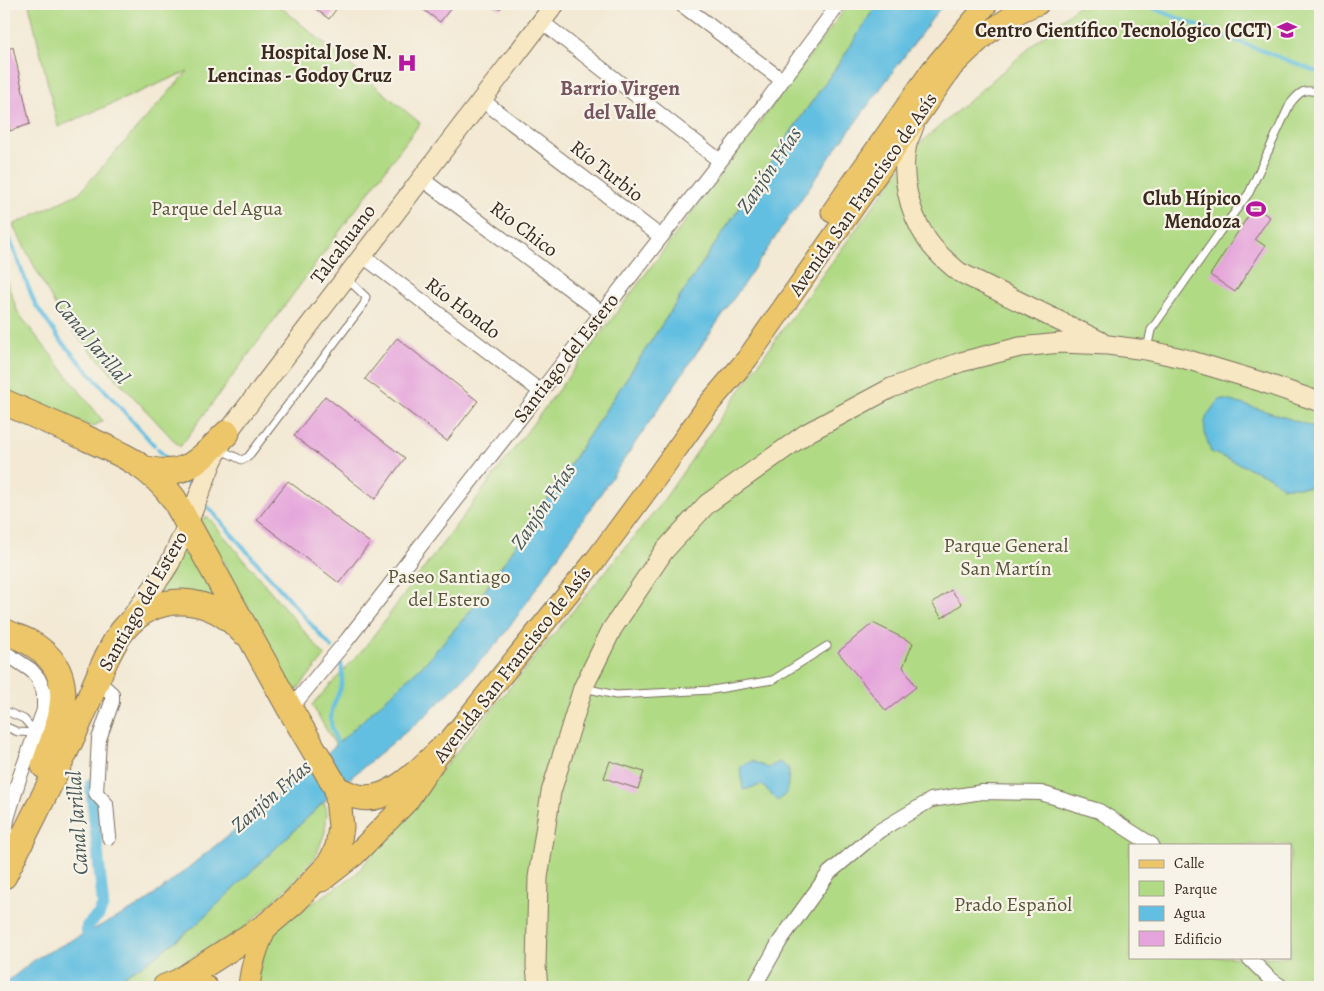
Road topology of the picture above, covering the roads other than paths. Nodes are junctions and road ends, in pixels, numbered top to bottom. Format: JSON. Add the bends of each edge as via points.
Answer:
{"nodes":[{"id":1,"x":555,"y":4,"type":"edge"},
{"id":2,"x":681,"y":4,"type":"edge"},
{"id":3,"x":839,"y":4,"type":"edge"},
{"id":4,"x":987,"y":4,"type":"edge"},
{"id":5,"x":1036,"y":4,"type":"edge"},
{"id":6,"x":1042,"y":4,"type":"edge"},
{"id":7,"x":542,"y":22,"type":"junction"},
{"id":8,"x":782,"y":80,"type":"junction"},
{"id":9,"x":1320,"y":93,"type":"edge"},
{"id":10,"x":482,"y":100,"type":"junction"},
{"id":11,"x":919,"y":115,"type":"junction"},
{"id":12,"x":720,"y":161,"type":"junction"},
{"id":13,"x":422,"y":178,"type":"junction"},
{"id":14,"x":661,"y":237,"type":"junction"},
{"id":15,"x":363,"y":256,"type":"junction"},
{"id":16,"x":346,"y":278,"type":"junction"},
{"id":17,"x":602,"y":313,"type":"junction"},
{"id":18,"x":1108,"y":345,"type":"junction"},
{"id":19,"x":1146,"y":350,"type":"junction"},
{"id":20,"x":540,"y":391,"type":"junction"},
{"id":21,"x":4,"y":402,"type":"edge"},
{"id":22,"x":1320,"y":402,"type":"edge"},
{"id":23,"x":708,"y":405,"type":"junction"},
{"id":24,"x":223,"y":441,"type":"junction"},
{"id":25,"x":146,"y":469,"type":"junction"},
{"id":26,"x":188,"y":523,"type":"junction"},
{"id":27,"x":123,"y":630,"type":"junction"},
{"id":28,"x":4,"y":631,"type":"edge"},
{"id":29,"x":827,"y":646,"type":"dead end"},
{"id":30,"x":256,"y":647,"type":"junction"},
{"id":31,"x":4,"y":652,"type":"edge"},
{"id":32,"x":96,"y":684,"type":"junction"},
{"id":33,"x":583,"y":688,"type":"junction"},
{"id":34,"x":290,"y":709,"type":"junction"},
{"id":35,"x":8,"y":712,"type":"dead end"},
{"id":36,"x":4,"y":726,"type":"edge"},
{"id":37,"x":36,"y":733,"type":"junction"},
{"id":38,"x":444,"y":747,"type":"junction"},
{"id":39,"x":338,"y":789,"type":"junction"},
{"id":40,"x":109,"y":837,"type":"dead end"},
{"id":41,"x":1150,"y":844,"type":"edge"},
{"id":42,"x":9,"y":866,"type":"edge"},
{"id":43,"x":294,"y":902,"type":"junction"},
{"id":44,"x":267,"y":925,"type":"junction"},
{"id":45,"x":1249,"y":958,"type":"edge"},
{"id":46,"x":172,"y":984,"type":"edge"},
{"id":47,"x":207,"y":987,"type":"edge"},
{"id":48,"x":249,"y":987,"type":"edge"},
{"id":49,"x":538,"y":987,"type":"edge"},
{"id":50,"x":754,"y":987,"type":"edge"},
{"id":51,"x":1282,"y":987,"type":"edge"}],
"edges":[{"from":1,"to":7,"type":"street","name":"Talcahuano"},
{"from":2,"to":8,"type":"street"},
{"from":3,"to":8,"type":"street","name":"Santiago del Estero"},
{"from":4,"to":23,"type":"main road","name":"Avenida San Francisco de Asís","via":[[905,106],[737,351]]},
{"from":5,"to":6,"type":"main road"},
{"from":5,"to":11,"type":"main road","name":"Avenida San Francisco de Asís","via":[[1014,15],[978,41],[953,66]]},
{"from":7,"to":10,"type":"street","name":"Talcahuano"},
{"from":7,"to":12,"type":"street"},
{"from":8,"to":12,"type":"street","name":"Santiago del Estero"},
{"from":9,"to":19,"type":"lane","via":[[1309,89],[1299,93],[1290,104],[1249,193],[1151,330]]},
{"from":10,"to":13,"type":"street","name":"Talcahuano"},
{"from":10,"to":14,"type":"street","name":"Río Turbio"},
{"from":11,"to":18,"type":"street","via":[[907,144],[905,174],[915,218],[926,239],[958,272]]},
{"from":11,"to":23,"type":"main road","name":"Avenida San Francisco de Asís","via":[[747,358]]},
{"from":12,"to":14,"type":"street","name":"Santiago del Estero"},
{"from":13,"to":15,"type":"street","name":"Talcahuano"},
{"from":13,"to":17,"type":"street","name":"Río Chico"},
{"from":14,"to":17,"type":"street","name":"Santiago del Estero"},
{"from":15,"to":16,"type":"street","name":"Talcahuano"},
{"from":15,"to":20,"type":"street","name":"Río Hondo"},
{"from":16,"to":24,"type":"street","name":"Talcahuano"},
{"from":16,"to":24,"type":"lane","via":[[366,297],[364,304],[248,456],[242,460]]},
{"from":17,"to":20,"type":"street","name":"Santiago del Estero"},
{"from":18,"to":19,"type":"street"},
{"from":18,"to":33,"type":"street","via":[[1061,343],[1020,348],[961,362],[891,388],[807,433],[707,504],[664,551],[612,629]]},
{"from":19,"to":22,"type":"street","via":[[1182,358]]},
{"from":20,"to":34,"type":"street","name":"Santiago del Estero"},
{"from":21,"to":25,"type":"highway","via":[[126,456]]},
{"from":23,"to":38,"type":"main road","name":"Avenida San Francisco de Asís","via":[[597,558]]},
{"from":24,"to":25,"type":"highway","via":[[189,467],[165,472]]},
{"from":24,"to":26,"type":"street","name":"Talcahuano"},
{"from":25,"to":26,"type":"highway","via":[[166,487]]},
{"from":26,"to":27,"type":"street","name":"Santiago del Estero","via":[[164,574]]},
{"from":26,"to":30,"type":"highway"},
{"from":27,"to":30,"type":"highway","via":[[153,606],[188,602],[230,618]]},
{"from":27,"to":32,"type":"highway","name":"Santiago del Estero"},
{"from":28,"to":42,"type":"highway","via":[[28,642],[46,656],[58,672],[64,701]]},
{"from":29,"to":33,"type":"lane","via":[[773,680],[712,690],[616,695]]},
{"from":30,"to":34,"type":"highway"},
{"from":31,"to":37,"type":"street","via":[[31,670],[43,689],[44,710]]},
{"from":32,"to":40,"type":"street","via":[[112,694],[99,739],[96,793],[106,804]]},
{"from":32,"to":42,"type":"highway","name":"Santiago del Estero"},
{"from":33,"to":49,"type":"street","via":[[551,792],[538,878]]},
{"from":34,"to":39,"type":"highway"},
{"from":35,"to":37,"type":"lane","via":[[24,719]]},
{"from":36,"to":37,"type":"lane","via":[[18,732]]},
{"from":37,"to":42,"type":"street","via":[[7,819],[4,845]]},
{"from":38,"to":39,"type":"highway","via":[[406,782],[388,793],[359,798]]},
{"from":38,"to":43,"type":"main road","name":"Avenida San Francisco de Asís","via":[[407,802],[356,855]]},
{"from":39,"to":43,"type":"highway","via":[[341,828],[338,847],[326,869]]},
{"from":41,"to":50,"type":"street","via":[[1099,811],[1041,793],[982,792],[931,800],[878,831],[828,873],[780,941]]},
{"from":43,"to":44,"type":"highway"},
{"from":44,"to":46,"type":"highway"},
{"from":44,"to":48,"type":"main road","via":[[254,956]]},
{"from":45,"to":51,"type":"street"},
{"from":46,"to":47,"type":"main road"}]}
